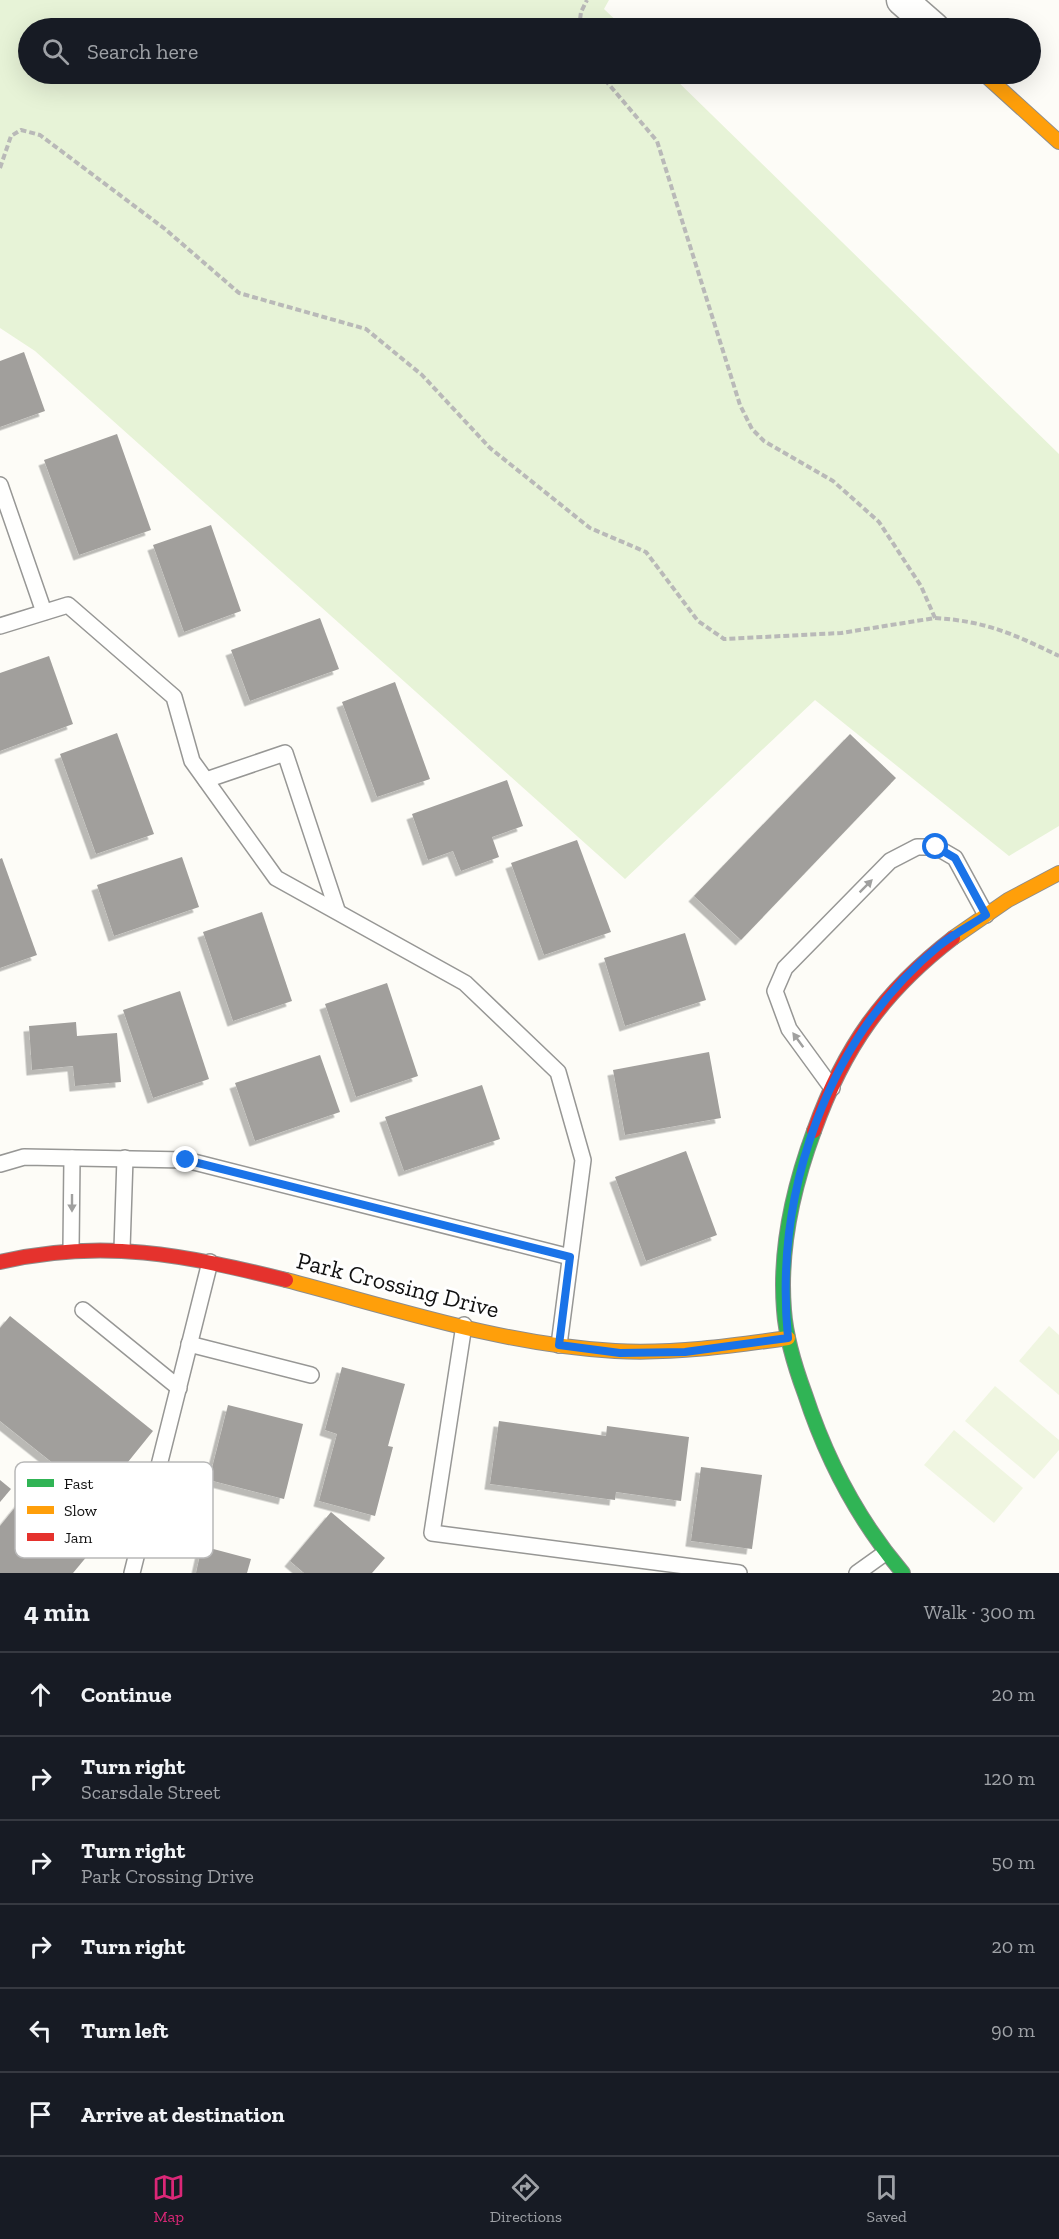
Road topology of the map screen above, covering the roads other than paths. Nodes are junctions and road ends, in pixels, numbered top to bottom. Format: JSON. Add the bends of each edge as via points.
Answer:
{"nodes":[{"id":1,"x":902,"y":0,"type":"edge"},
{"id":2,"x":923,"y":18,"type":"edge"},
{"id":3,"x":995,"y":84,"type":"edge"},
{"id":4,"x":1059,"y":142,"type":"edge"},
{"id":5,"x":0,"y":485,"type":"edge"},
{"id":6,"x":44,"y":612,"type":"junction"},
{"id":7,"x":0,"y":626,"type":"edge"},
{"id":8,"x":206,"y":780,"type":"junction"},
{"id":9,"x":1059,"y":873,"type":"edge"},
{"id":10,"x":337,"y":910,"type":"junction"},
{"id":11,"x":986,"y":915,"type":"junction"},
{"id":12,"x":832,"y":1088,"type":"junction"},
{"id":13,"x":72,"y":1158,"type":"junction"},
{"id":14,"x":125,"y":1158,"type":"junction"},
{"id":15,"x":0,"y":1164,"type":"edge"},
{"id":16,"x":71,"y":1249,"type":"junction"},
{"id":17,"x":122,"y":1249,"type":"junction"},
{"id":18,"x":570,"y":1257,"type":"junction"},
{"id":19,"x":0,"y":1262,"type":"edge"},
{"id":20,"x":210,"y":1262,"type":"junction"},
{"id":21,"x":83,"y":1310,"type":"dead end"},
{"id":22,"x":464,"y":1324,"type":"junction"},
{"id":23,"x":788,"y":1338,"type":"junction"},
{"id":24,"x":189,"y":1344,"type":"junction"},
{"id":25,"x":559,"y":1345,"type":"junction"},
{"id":26,"x":311,"y":1375,"type":"dead end"},
{"id":27,"x":179,"y":1388,"type":"junction"},
{"id":28,"x":160,"y":1462,"type":"edge"},
{"id":29,"x":885,"y":1553,"type":"junction"},
{"id":30,"x":136,"y":1558,"type":"edge"},
{"id":31,"x":132,"y":1573,"type":"edge"},
{"id":32,"x":739,"y":1573,"type":"edge"},
{"id":33,"x":857,"y":1573,"type":"edge"},
{"id":34,"x":903,"y":1573,"type":"edge"}],
"edges":[{"from":1,"to":2,"type":"street"},
{"from":3,"to":4,"type":"street"},
{"from":5,"to":6,"type":"lane"},
{"from":6,"to":7,"type":"lane"},
{"from":6,"to":8,"type":"lane","via":[[69,604],[174,698],[192,760]]},
{"from":8,"to":10,"type":"lane","via":[[276,878]]},
{"from":8,"to":10,"type":"lane","via":[[285,753]]},
{"from":9,"to":11,"type":"street"},
{"from":10,"to":18,"type":"lane","via":[[465,983],[558,1072],[583,1160]]},
{"from":11,"to":12,"type":"street","via":[[941,945],[876,1011],[852,1044]]},
{"from":12,"to":11,"type":"lane","one_way":true,"via":[[789,1029],[775,991],[785,968],[890,861],[917,847],[936,847],[955,858]]},
{"from":12,"to":23,"type":"street","via":[[803,1160],[790,1215],[785,1259]]},
{"from":13,"to":14,"type":"lane"},
{"from":13,"to":15,"type":"lane","via":[[24,1157]]},
{"from":13,"to":16,"type":"lane","one_way":true},
{"from":14,"to":17,"type":"lane"},
{"from":14,"to":18,"type":"lane","via":[[186,1160]]},
{"from":16,"to":17,"type":"street","name":"Park Crossing Drive"},
{"from":16,"to":19,"type":"street","name":"Park Crossing Drive"},
{"from":17,"to":20,"type":"street","name":"Park Crossing Drive"},
{"from":18,"to":25,"type":"lane"},
{"from":20,"to":22,"type":"street","name":"Park Crossing Drive"},
{"from":20,"to":24,"type":"lane"},
{"from":21,"to":27,"type":"lane"},
{"from":22,"to":25,"type":"street","name":"Park Crossing Drive"},
{"from":22,"to":32,"type":"lane","via":[[432,1533]]},
{"from":23,"to":25,"type":"street","name":"Park Crossing Drive","via":[[685,1352],[620,1353]]},
{"from":23,"to":29,"type":"street","via":[[819,1436],[837,1478]]},
{"from":24,"to":26,"type":"lane"},
{"from":24,"to":27,"type":"lane"},
{"from":27,"to":28,"type":"lane"},
{"from":29,"to":33,"type":"lane"},
{"from":29,"to":34,"type":"street"},
{"from":30,"to":31,"type":"lane"}]}
